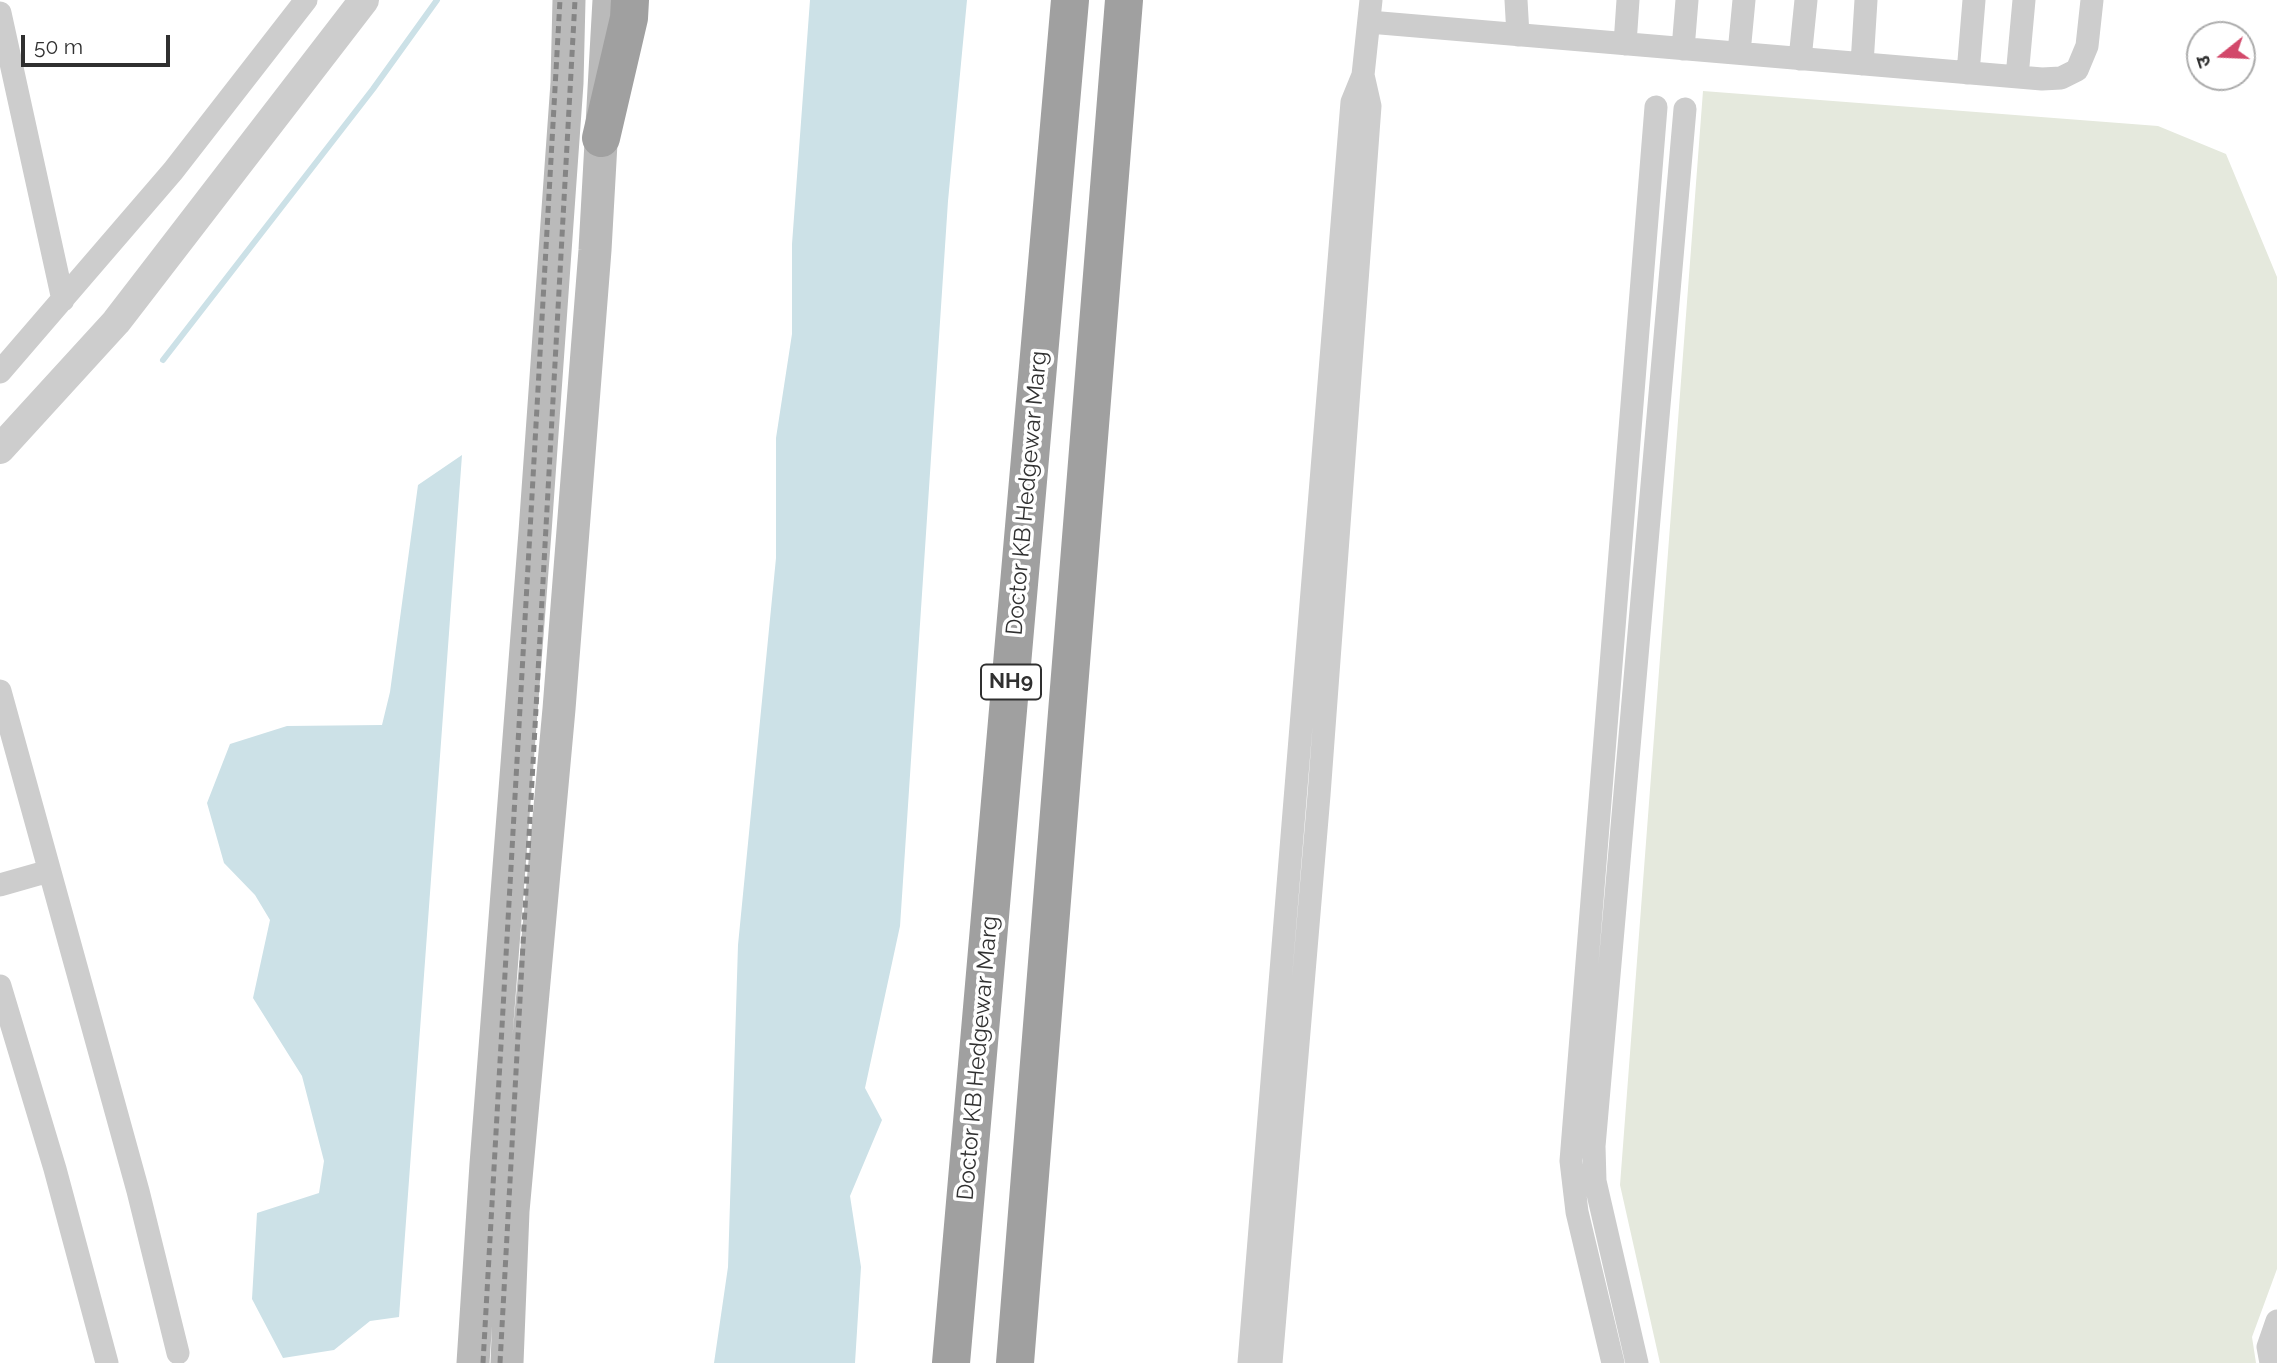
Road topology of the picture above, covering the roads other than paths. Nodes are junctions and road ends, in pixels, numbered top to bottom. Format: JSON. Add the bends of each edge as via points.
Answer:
{"nodes":[{"id":1,"x":306,"y":0,"type":"edge"},
{"id":2,"x":364,"y":0,"type":"edge"},
{"id":3,"x":569,"y":0,"type":"edge"},
{"id":4,"x":609,"y":0,"type":"edge"},
{"id":5,"x":630,"y":0,"type":"edge"},
{"id":6,"x":1070,"y":0,"type":"edge"},
{"id":7,"x":1124,"y":0,"type":"edge"},
{"id":8,"x":1516,"y":0,"type":"edge"},
{"id":9,"x":1628,"y":0,"type":"edge"},
{"id":10,"x":1687,"y":0,"type":"edge"},
{"id":11,"x":1744,"y":0,"type":"edge"},
{"id":12,"x":1805,"y":0,"type":"edge"},
{"id":13,"x":1867,"y":0,"type":"edge"},
{"id":14,"x":1974,"y":0,"type":"edge"},
{"id":15,"x":2024,"y":0,"type":"edge"},
{"id":16,"x":2092,"y":0,"type":"edge"},
{"id":17,"x":1370,"y":11,"type":"edge"},
{"id":18,"x":0,"y":13,"type":"edge"},
{"id":19,"x":1518,"y":35,"type":"junction"},
{"id":20,"x":1625,"y":44,"type":"junction"},
{"id":21,"x":1683,"y":49,"type":"junction"},
{"id":22,"x":1739,"y":53,"type":"junction"},
{"id":23,"x":1800,"y":59,"type":"junction"},
{"id":24,"x":1862,"y":64,"type":"junction"},
{"id":25,"x":1968,"y":73,"type":"junction"},
{"id":26,"x":1363,"y":75,"type":"junction"},
{"id":27,"x":2017,"y":77,"type":"junction"},
{"id":28,"x":1656,"y":107,"type":"dead end"},
{"id":29,"x":1685,"y":109,"type":"dead end"},
{"id":30,"x":601,"y":138,"type":"junction"},
{"id":31,"x":63,"y":300,"type":"junction"},
{"id":32,"x":0,"y":372,"type":"edge"},
{"id":33,"x":0,"y":449,"type":"edge"},
{"id":34,"x":0,"y":691,"type":"edge"},
{"id":35,"x":49,"y":871,"type":"junction"},
{"id":36,"x":0,"y":885,"type":"edge"},
{"id":37,"x":0,"y":986,"type":"edge"},
{"id":38,"x":2277,"y":1321,"type":"edge"},
{"id":39,"x":178,"y":1353,"type":"dead end"},
{"id":40,"x":107,"y":1363,"type":"edge"},
{"id":41,"x":473,"y":1363,"type":"edge"},
{"id":42,"x":507,"y":1363,"type":"edge"},
{"id":43,"x":951,"y":1363,"type":"edge"},
{"id":44,"x":1015,"y":1363,"type":"edge"},
{"id":45,"x":1249,"y":1363,"type":"edge"},
{"id":46,"x":1271,"y":1363,"type":"edge"},
{"id":47,"x":1613,"y":1363,"type":"edge"},
{"id":48,"x":1637,"y":1363,"type":"edge"},
{"id":49,"x":2271,"y":1363,"type":"edge"}],
"edges":[{"from":1,"to":31,"type":"street","via":[[173,170]]},
{"from":2,"to":33,"type":"street","via":[[116,322]]},
{"from":3,"to":41,"type":"main road","via":[[567,83]]},
{"from":4,"to":30,"type":"main road"},
{"from":5,"to":30,"type":"highway"},
{"from":6,"to":43,"type":"highway","name":"Doctor KB Hedgewar Marg","number":"NH9"},
{"from":7,"to":44,"type":"highway","number":"NH9"},
{"from":8,"to":19,"type":"street"},
{"from":9,"to":20,"type":"street"},
{"from":10,"to":21,"type":"street"},
{"from":11,"to":22,"type":"street"},
{"from":12,"to":23,"type":"street"},
{"from":13,"to":24,"type":"street"},
{"from":14,"to":25,"type":"street"},
{"from":15,"to":27,"type":"street"},
{"from":16,"to":27,"type":"street","via":[[2087,46],[2077,70],[2062,78]]},
{"from":17,"to":19,"type":"street"},
{"from":17,"to":26,"type":"street"},
{"from":18,"to":31,"type":"street"},
{"from":19,"to":20,"type":"street"},
{"from":20,"to":21,"type":"street"},
{"from":21,"to":22,"type":"street"},
{"from":22,"to":23,"type":"street"},
{"from":23,"to":24,"type":"street"},
{"from":24,"to":25,"type":"street"},
{"from":25,"to":27,"type":"street"},
{"from":26,"to":45,"type":"street","via":[[1352,102]]},
{"from":26,"to":46,"type":"street","via":[[1370,106]]},
{"from":28,"to":47,"type":"street","via":[[1571,1161],[1577,1213]]},
{"from":29,"to":48,"type":"street","via":[[1594,1146],[1595,1181]]},
{"from":30,"to":42,"type":"main road","via":[[561,681],[513,1211]]},
{"from":31,"to":32,"type":"street"},
{"from":34,"to":35,"type":"street"},
{"from":35,"to":36,"type":"street"},
{"from":35,"to":39,"type":"street"},
{"from":37,"to":40,"type":"street"},
{"from":38,"to":49,"type":"street","via":[[2268,1347]]}]}
